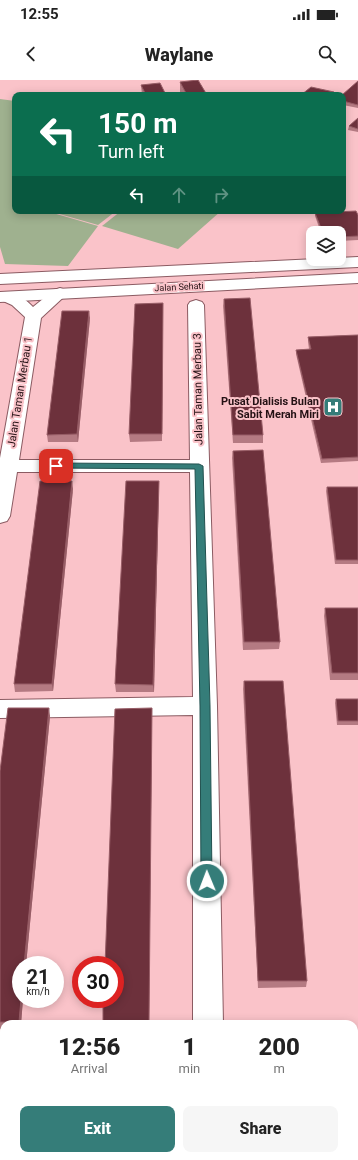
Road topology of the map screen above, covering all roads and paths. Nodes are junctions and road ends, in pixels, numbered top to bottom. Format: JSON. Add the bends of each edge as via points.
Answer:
{"nodes":[{"id":1,"x":358,"y":262,"type":"edge"},
{"id":2,"x":24,"y":277,"type":"junction"},
{"id":3,"x":358,"y":278,"type":"edge"},
{"id":4,"x":0,"y":279,"type":"edge"},
{"id":5,"x":2,"y":292,"type":"edge"},
{"id":6,"x":60,"y":293,"type":"junction"},
{"id":7,"x":196,"y":305,"type":"dead end"},
{"id":8,"x":33,"y":316,"type":"junction"},
{"id":9,"x":8,"y":466,"type":"junction"},
{"id":10,"x":199,"y":466,"type":"junction"},
{"id":11,"x":0,"y":516,"type":"edge"},
{"id":12,"x":205,"y":706,"type":"junction"},
{"id":13,"x":0,"y":708,"type":"edge"},
{"id":14,"x":208,"y":1020,"type":"edge"}],
"edges":[{"from":1,"to":2,"type":"street","name":"Jalan Sehati"},
{"from":2,"to":4,"type":"street","name":"Jalan Sehati"},
{"from":2,"to":5,"type":"street"},
{"from":3,"to":6,"type":"street","name":"Jalan Sehati"},
{"from":5,"to":6,"type":"street","name":"Jalan Sehati"},
{"from":5,"to":8,"type":"street"},
{"from":6,"to":8,"type":"street"},
{"from":7,"to":10,"type":"street","name":"Jalan Taman Merbau 3"},
{"from":8,"to":9,"type":"street","name":"Jalan Taman Merbau 1"},
{"from":9,"to":10,"type":"street"},
{"from":9,"to":11,"type":"street","name":"Jalan Taman Merbau 1"},
{"from":10,"to":12,"type":"street","name":"Jalan Taman Merbau 3"},
{"from":12,"to":13,"type":"street"},
{"from":12,"to":14,"type":"street","name":"Jalan Taman Merbau 3"}]}
